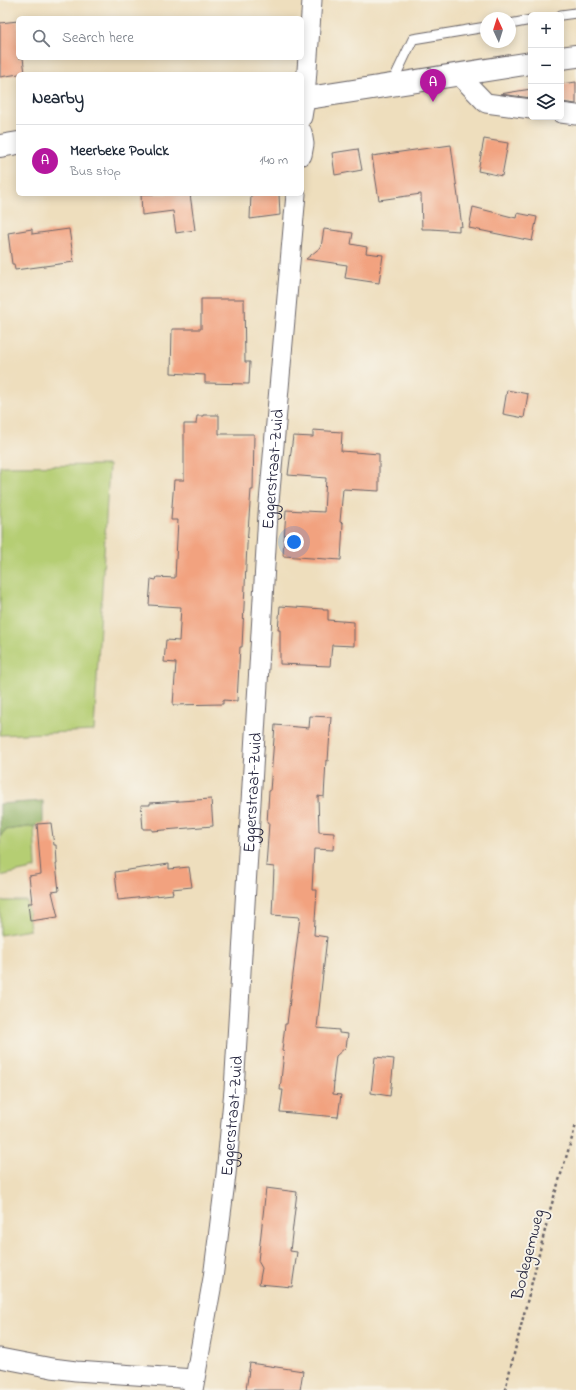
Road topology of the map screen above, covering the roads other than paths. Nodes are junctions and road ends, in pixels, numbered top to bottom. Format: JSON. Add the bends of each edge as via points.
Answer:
{"nodes":[{"id":1,"x":312,"y":0,"type":"edge"},
{"id":2,"x":576,"y":13,"type":"edge"},
{"id":3,"x":564,"y":15,"type":"edge"},
{"id":4,"x":528,"y":21,"type":"edge"},
{"id":5,"x":516,"y":23,"type":"edge"},
{"id":6,"x":480,"y":29,"type":"edge"},
{"id":7,"x":576,"y":56,"type":"edge"},
{"id":8,"x":564,"y":58,"type":"edge"},
{"id":9,"x":528,"y":64,"type":"edge"},
{"id":10,"x":459,"y":75,"type":"junction"},
{"id":11,"x":390,"y":85,"type":"junction"},
{"id":12,"x":304,"y":93,"type":"edge"},
{"id":13,"x":304,"y":105,"type":"edge"},
{"id":14,"x":528,"y":110,"type":"edge"},
{"id":15,"x":564,"y":113,"type":"edge"},
{"id":16,"x":576,"y":115,"type":"edge"},
{"id":17,"x":16,"y":143,"type":"edge"},
{"id":18,"x":0,"y":146,"type":"edge"},
{"id":19,"x":296,"y":196,"type":"edge"},
{"id":20,"x":0,"y":1358,"type":"edge"},
{"id":21,"x":193,"y":1385,"type":"edge"}],
"edges":[{"from":1,"to":12,"type":"street"},
{"from":2,"to":3,"type":"lane"},
{"from":4,"to":5,"type":"lane"},
{"from":6,"to":11,"type":"lane","via":[[413,39]]},
{"from":7,"to":8,"type":"main road"},
{"from":9,"to":10,"type":"main road"},
{"from":10,"to":11,"type":"main road"},
{"from":10,"to":14,"type":"street","via":[[486,104]]},
{"from":11,"to":13,"type":"main road"},
{"from":15,"to":16,"type":"street"},
{"from":17,"to":18,"type":"main road"},
{"from":19,"to":21,"type":"street","name":"Eggerstraat-Zuid","via":[[268,514],[234,1082],[213,1278]]},
{"from":20,"to":21,"type":"street","via":[[76,1371]]}]}
